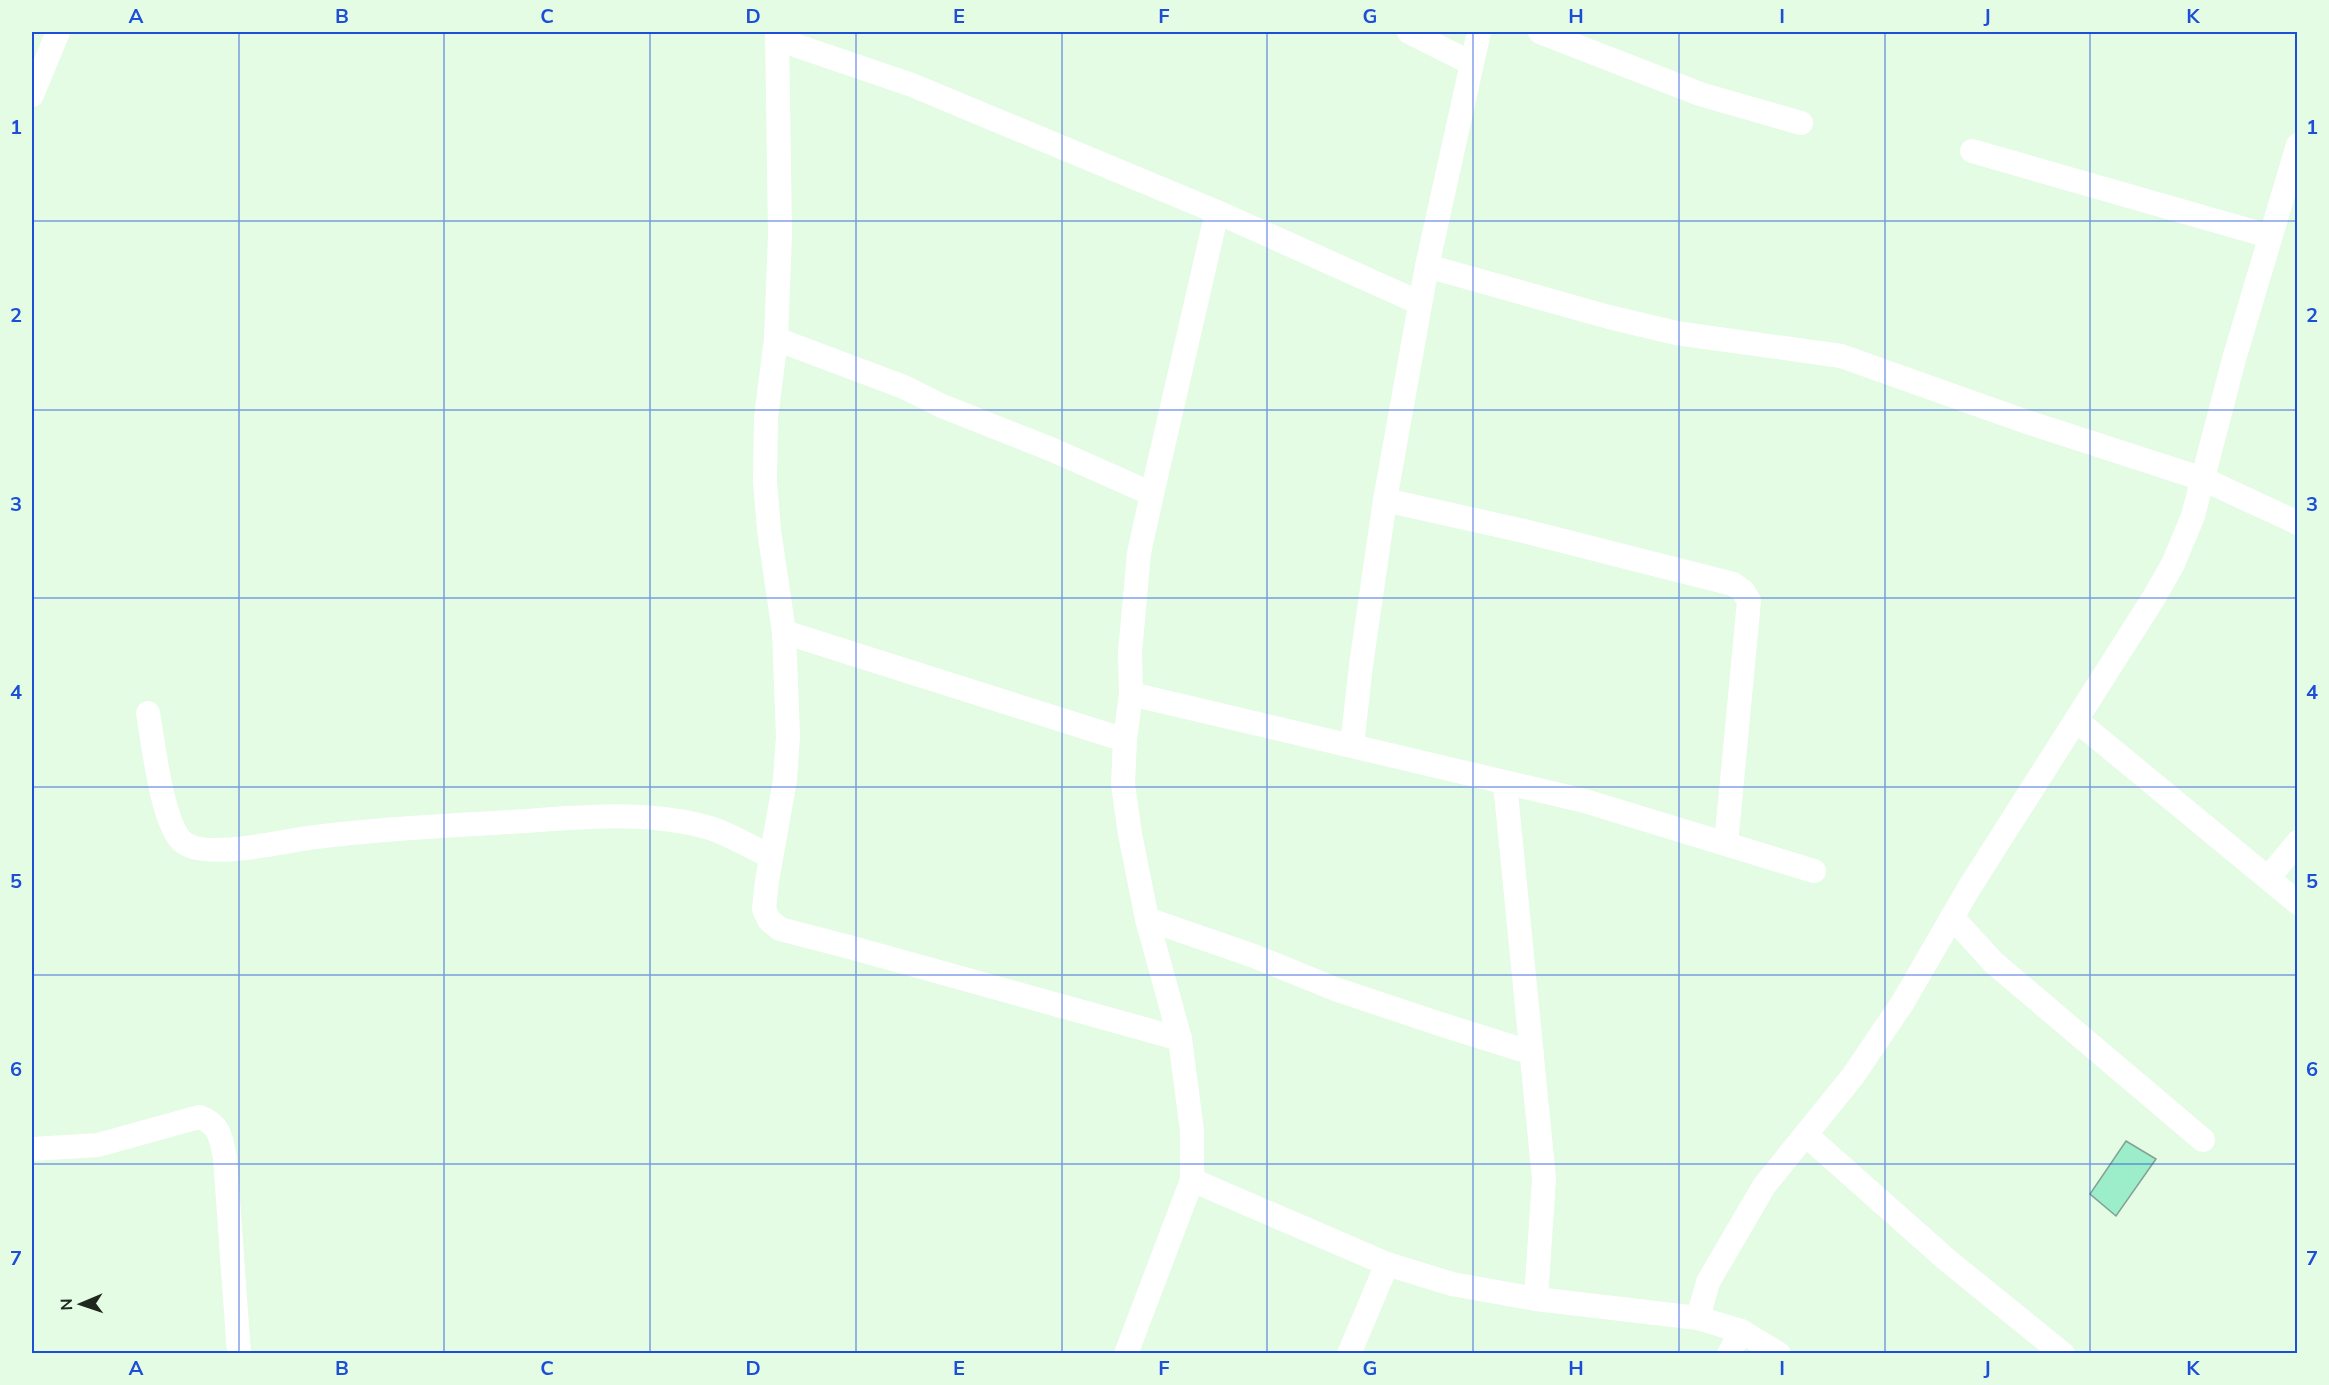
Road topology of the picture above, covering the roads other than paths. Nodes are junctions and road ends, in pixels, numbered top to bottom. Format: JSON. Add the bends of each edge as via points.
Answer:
{"nodes":[{"id":1,"x":58,"y":32,"type":"edge"},
{"id":2,"x":1409,"y":32,"type":"edge"},
{"id":3,"x":1479,"y":32,"type":"edge"},
{"id":4,"x":1540,"y":32,"type":"edge"},
{"id":5,"x":777,"y":35,"type":"edge"},
{"id":6,"x":1471,"y":63,"type":"junction"},
{"id":7,"x":32,"y":95,"type":"edge"},
{"id":8,"x":1802,"y":123,"type":"dead end"},
{"id":9,"x":2298,"y":145,"type":"edge"},
{"id":10,"x":1972,"y":151,"type":"dead end"},
{"id":11,"x":1217,"y":212,"type":"junction"},
{"id":12,"x":2269,"y":236,"type":"junction"},
{"id":13,"x":1427,"y":266,"type":"junction"},
{"id":14,"x":1420,"y":303,"type":"junction"},
{"id":15,"x":776,"y":339,"type":"junction"},
{"id":16,"x":2203,"y":479,"type":"junction"},
{"id":17,"x":1152,"y":494,"type":"junction"},
{"id":18,"x":1385,"y":500,"type":"junction"},
{"id":19,"x":2298,"y":523,"type":"edge"},
{"id":20,"x":784,"y":632,"type":"junction"},
{"id":21,"x":1131,"y":694,"type":"junction"},
{"id":22,"x":148,"y":713,"type":"dead end"},
{"id":23,"x":2076,"y":720,"type":"junction"},
{"id":24,"x":1125,"y":740,"type":"junction"},
{"id":25,"x":1352,"y":745,"type":"junction"},
{"id":26,"x":1505,"y":783,"type":"junction"},
{"id":27,"x":2298,"y":842,"type":"edge"},
{"id":28,"x":1726,"y":844,"type":"junction"},
{"id":29,"x":771,"y":856,"type":"junction"},
{"id":30,"x":1814,"y":871,"type":"dead end"},
{"id":31,"x":2268,"y":878,"type":"junction"},
{"id":32,"x":2298,"y":903,"type":"edge"},
{"id":33,"x":1952,"y":917,"type":"junction"},
{"id":34,"x":1147,"y":919,"type":"junction"},
{"id":35,"x":1180,"y":1039,"type":"junction"},
{"id":36,"x":1532,"y":1053,"type":"junction"},
{"id":37,"x":1806,"y":1135,"type":"junction"},
{"id":38,"x":2203,"y":1140,"type":"dead end"},
{"id":39,"x":32,"y":1149,"type":"edge"},
{"id":40,"x":1192,"y":1180,"type":"junction"},
{"id":41,"x":1387,"y":1264,"type":"junction"},
{"id":42,"x":1536,"y":1299,"type":"junction"},
{"id":43,"x":1698,"y":1318,"type":"junction"},
{"id":44,"x":1741,"y":1330,"type":"junction"},
{"id":45,"x":239,"y":1353,"type":"edge"},
{"id":46,"x":1126,"y":1353,"type":"edge"},
{"id":47,"x":1349,"y":1353,"type":"edge"},
{"id":48,"x":1729,"y":1353,"type":"edge"},
{"id":49,"x":1779,"y":1353,"type":"edge"},
{"id":50,"x":2063,"y":1353,"type":"edge"}],
"edges":[{"from":1,"to":7,"type":"street"},
{"from":2,"to":6,"type":"street"},
{"from":3,"to":6,"type":"street"},
{"from":4,"to":8,"type":"street","via":[[1700,94]]},
{"from":5,"to":11,"type":"street","via":[[912,85]]},
{"from":5,"to":15,"type":"street","via":[[780,236]]},
{"from":6,"to":13,"type":"street"},
{"from":9,"to":12,"type":"street"},
{"from":10,"to":12,"type":"street"},
{"from":11,"to":14,"type":"street"},
{"from":11,"to":17,"type":"street"},
{"from":12,"to":16,"type":"street"},
{"from":13,"to":14,"type":"street"},
{"from":13,"to":16,"type":"street","via":[[1676,333],[1841,356]]},
{"from":14,"to":18,"type":"street"},
{"from":15,"to":17,"type":"street","via":[[904,387]]},
{"from":15,"to":20,"type":"street","via":[[766,417],[765,482]]},
{"from":16,"to":19,"type":"street"},
{"from":16,"to":23,"type":"street","via":[[2173,564]]},
{"from":17,"to":21,"type":"street","via":[[1139,553],[1130,652]]},
{"from":18,"to":25,"type":"street"},
{"from":18,"to":28,"type":"street","via":[[1663,566],[1733,584],[1743,591],[1749,601]]},
{"from":20,"to":24,"type":"street"},
{"from":20,"to":29,"type":"street","via":[[788,736],[785,780]]},
{"from":21,"to":24,"type":"street"},
{"from":21,"to":25,"type":"street"},
{"from":22,"to":29,"type":"street","via":[[164,800],[174,830],[191,847],[239,849],[310,838],[594,817],[648,818],[710,829]]},
{"from":23,"to":31,"type":"street"},
{"from":23,"to":33,"type":"street"},
{"from":24,"to":34,"type":"street","via":[[1123,784]]},
{"from":25,"to":26,"type":"street"},
{"from":26,"to":28,"type":"street","via":[[1586,801]]},
{"from":26,"to":36,"type":"street"},
{"from":27,"to":31,"type":"street"},
{"from":28,"to":30,"type":"street"},
{"from":29,"to":35,"type":"street","via":[[764,909],[780,930]]},
{"from":31,"to":32,"type":"street"},
{"from":33,"to":37,"type":"street","via":[[1853,1076]]},
{"from":33,"to":38,"type":"street","via":[[1994,963]]},
{"from":34,"to":35,"type":"street"},
{"from":34,"to":36,"type":"street","via":[[1335,988]]},
{"from":35,"to":40,"type":"street","via":[[1192,1131]]},
{"from":36,"to":42,"type":"street","via":[[1544,1179]]},
{"from":37,"to":43,"type":"street","via":[[1758,1196],[1708,1282]]},
{"from":37,"to":50,"type":"street","via":[[1947,1260]]},
{"from":39,"to":45,"type":"street","via":[[98,1145],[199,1117],[211,1121],[220,1134],[225,1158]]},
{"from":40,"to":41,"type":"street"},
{"from":40,"to":46,"type":"street"},
{"from":41,"to":42,"type":"street","via":[[1452,1284]]},
{"from":41,"to":47,"type":"street"},
{"from":42,"to":43,"type":"street"},
{"from":43,"to":44,"type":"street"},
{"from":44,"to":48,"type":"street"},
{"from":44,"to":49,"type":"street"}]}
